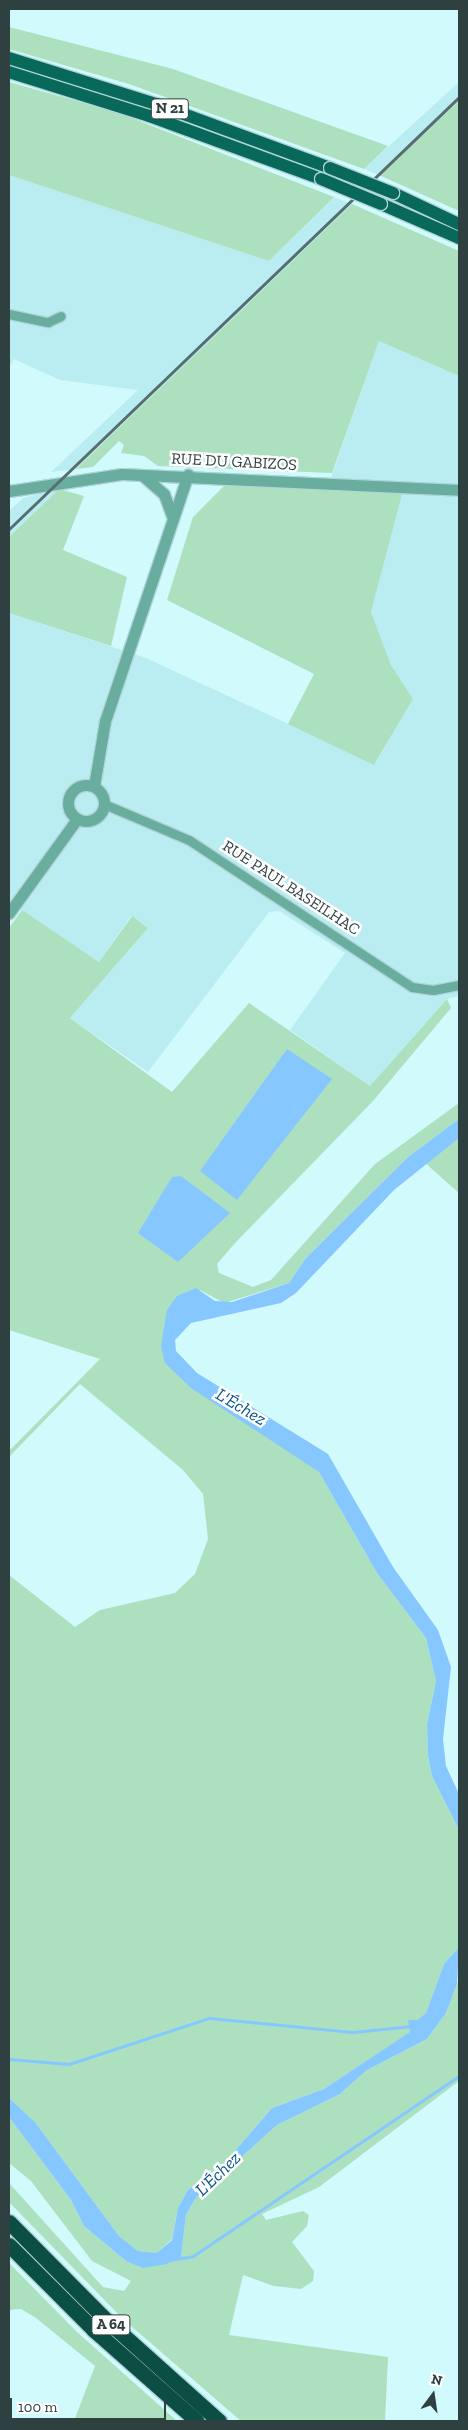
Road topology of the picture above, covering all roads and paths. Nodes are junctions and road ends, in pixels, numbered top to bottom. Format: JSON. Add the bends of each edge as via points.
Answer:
{"nodes":[{"id":1,"x":9,"y":58,"type":"edge"},
{"id":2,"x":9,"y":72,"type":"edge"},
{"id":3,"x":459,"y":224,"type":"edge"},
{"id":4,"x":459,"y":238,"type":"edge"},
{"id":5,"x":9,"y":314,"type":"edge"},
{"id":6,"x":61,"y":316,"type":"dead end"},
{"id":7,"x":140,"y":474,"type":"junction"},
{"id":8,"x":188,"y":475,"type":"junction"},
{"id":9,"x":9,"y":490,"type":"edge"},
{"id":10,"x":459,"y":490,"type":"edge"},
{"id":11,"x":172,"y":516,"type":"junction"},
{"id":12,"x":94,"y":786,"type":"junction"},
{"id":13,"x":104,"y":804,"type":"junction"},
{"id":14,"x":77,"y":819,"type":"junction"},
{"id":15,"x":9,"y":913,"type":"edge"},
{"id":16,"x":459,"y":985,"type":"edge"},
{"id":17,"x":9,"y":2222,"type":"edge"},
{"id":18,"x":9,"y":2245,"type":"edge"},
{"id":19,"x":197,"y":2421,"type":"edge"},
{"id":20,"x":219,"y":2421,"type":"edge"}],
"edges":[{"from":1,"to":3,"type":"main road","number":"N 21","bridge":true,"via":[[150,102],[330,168]]},
{"from":2,"to":4,"type":"main road","number":"N 21","bridge":true,"via":[[149,116],[321,179]]},
{"from":5,"to":6,"type":"street","via":[[48,322]]},
{"from":7,"to":8,"type":"street","name":"RUE DU GABIZOS"},
{"from":7,"to":9,"type":"street","name":"RUE DU GABIZOS","via":[[50,481]]},
{"from":7,"to":11,"type":"street","via":[[164,494]]},
{"from":8,"to":10,"type":"street","name":"RUE DU GABIZOS"},
{"from":8,"to":11,"type":"street"},
{"from":11,"to":12,"type":"street","via":[[105,721]]},
{"from":12,"to":13,"type":"street"},
{"from":12,"to":14,"type":"street","via":[[80,786],[69,795],[69,809]]},
{"from":13,"to":14,"type":"street","via":[[92,820]]},
{"from":13,"to":16,"type":"street","name":"RUE PAUL BASEILHAC","via":[[189,840],[412,987],[433,990]]},
{"from":14,"to":15,"type":"street"},
{"from":17,"to":20,"type":"highway","number":"A 64","via":[[103,2318]]},
{"from":18,"to":19,"type":"highway","number":"A 64","via":[[94,2330]]}]}
